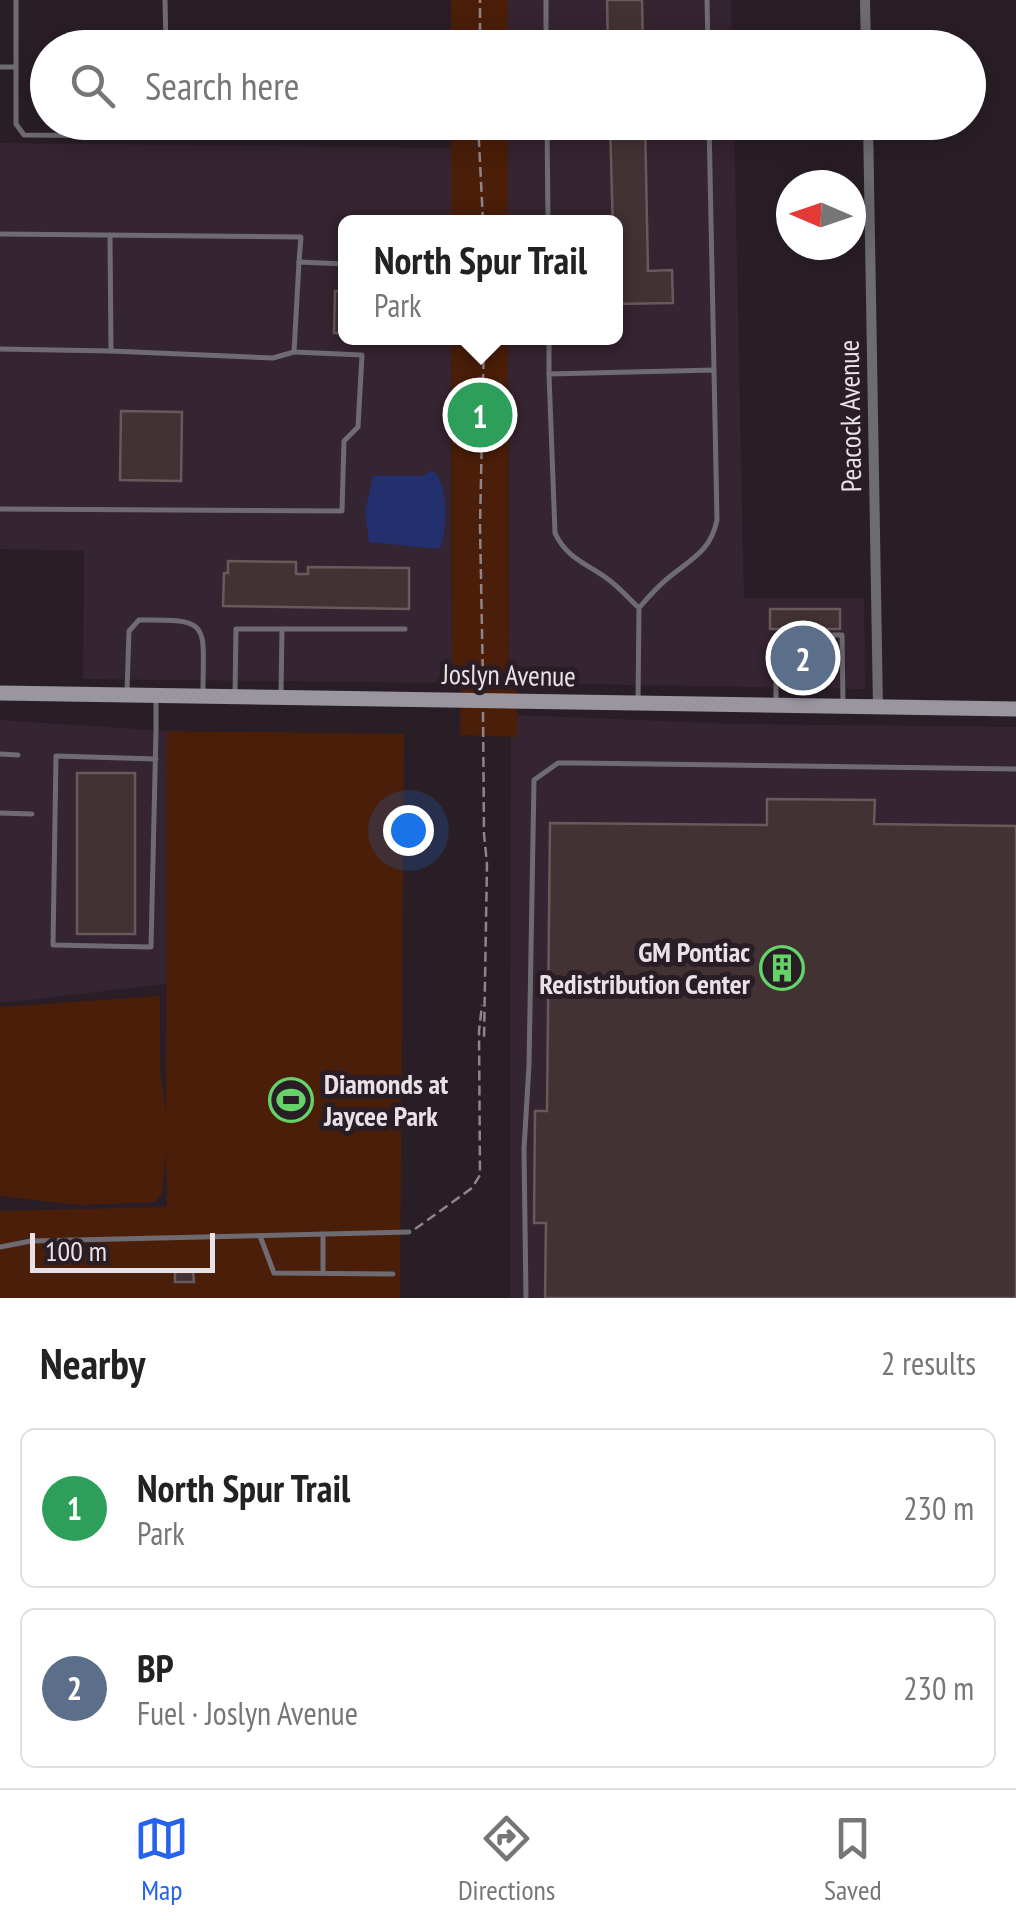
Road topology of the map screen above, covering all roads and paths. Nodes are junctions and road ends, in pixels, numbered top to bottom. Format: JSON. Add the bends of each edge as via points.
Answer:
{"nodes":[{"id":1,"x":16,"y":0,"type":"edge"},
{"id":2,"x":165,"y":0,"type":"edge"},
{"id":3,"x":480,"y":0,"type":"edge"},
{"id":4,"x":546,"y":0,"type":"edge"},
{"id":5,"x":707,"y":0,"type":"edge"},
{"id":6,"x":865,"y":0,"type":"edge"},
{"id":7,"x":166,"y":30,"type":"edge"},
{"id":8,"x":480,"y":30,"type":"edge"},
{"id":9,"x":546,"y":30,"type":"edge"},
{"id":10,"x":708,"y":30,"type":"edge"},
{"id":11,"x":866,"y":30,"type":"edge"},
{"id":12,"x":0,"y":68,"type":"edge"},
{"id":13,"x":16,"y":68,"type":"junction"},
{"id":14,"x":30,"y":135,"type":"edge"},
{"id":15,"x":479,"y":140,"type":"edge"},
{"id":16,"x":547,"y":140,"type":"edge"},
{"id":17,"x":709,"y":140,"type":"edge"},
{"id":18,"x":868,"y":140,"type":"edge"},
{"id":19,"x":483,"y":215,"type":"edge"},
{"id":20,"x":548,"y":215,"type":"edge"},
{"id":21,"x":0,"y":234,"type":"edge"},
{"id":22,"x":110,"y":235,"type":"junction"},
{"id":23,"x":299,"y":262,"type":"junction"},
{"id":24,"x":338,"y":264,"type":"edge"},
{"id":25,"x":549,"y":345,"type":"edge"},
{"id":26,"x":0,"y":349,"type":"edge"},
{"id":27,"x":111,"y":351,"type":"junction"},
{"id":28,"x":294,"y":352,"type":"junction"},
{"id":29,"x":714,"y":370,"type":"junction"},
{"id":30,"x":549,"y":374,"type":"junction"},
{"id":31,"x":0,"y":509,"type":"edge"},
{"id":32,"x":639,"y":608,"type":"junction"},
{"id":33,"x":282,"y":629,"type":"junction"},
{"id":34,"x":405,"y":629,"type":"dead end"},
{"id":35,"x":0,"y":694,"type":"edge"},
{"id":36,"x":127,"y":695,"type":"junction"},
{"id":37,"x":156,"y":695,"type":"junction"},
{"id":38,"x":203,"y":696,"type":"junction"},
{"id":39,"x":234,"y":696,"type":"junction"},
{"id":40,"x":281,"y":697,"type":"junction"},
{"id":41,"x":638,"y":704,"type":"junction"},
{"id":42,"x":776,"y":706,"type":"junction"},
{"id":43,"x":843,"y":707,"type":"junction"},
{"id":44,"x":878,"y":708,"type":"junction"},
{"id":45,"x":1016,"y":710,"type":"edge"},
{"id":46,"x":0,"y":754,"type":"edge"},
{"id":47,"x":18,"y":755,"type":"dead end"},
{"id":48,"x":156,"y":759,"type":"junction"},
{"id":49,"x":1016,"y":770,"type":"edge"},
{"id":50,"x":0,"y":813,"type":"edge"},
{"id":51,"x":32,"y":814,"type":"dead end"},
{"id":52,"x":484,"y":996,"type":"dead end"},
{"id":53,"x":409,"y":1232,"type":"joint"},
{"id":54,"x":322,"y":1234,"type":"junction"},
{"id":55,"x":260,"y":1236,"type":"junction"},
{"id":56,"x":0,"y":1247,"type":"edge"},
{"id":57,"x":323,"y":1273,"type":"junction"},
{"id":58,"x":392,"y":1274,"type":"dead end"},
{"id":59,"x":526,"y":1298,"type":"edge"}],
"edges":[{"from":1,"to":13,"type":"lane"},
{"from":2,"to":7,"type":"lane"},
{"from":3,"to":8,"type":"path"},
{"from":4,"to":9,"type":"lane"},
{"from":5,"to":10,"type":"lane"},
{"from":6,"to":11,"type":"street"},
{"from":12,"to":13,"type":"lane"},
{"from":13,"to":14,"type":"lane","via":[[16,124]]},
{"from":15,"to":19,"type":"path"},
{"from":16,"to":20,"type":"lane"},
{"from":17,"to":29,"type":"lane"},
{"from":18,"to":44,"type":"street","name":"Peacock Avenue"},
{"from":21,"to":22,"type":"lane"},
{"from":22,"to":23,"type":"lane","via":[[302,238]]},
{"from":22,"to":27,"type":"lane"},
{"from":23,"to":24,"type":"lane"},
{"from":23,"to":28,"type":"lane"},
{"from":25,"to":30,"type":"lane"},
{"from":26,"to":27,"type":"lane"},
{"from":27,"to":28,"type":"lane","via":[[273,358]]},
{"from":28,"to":31,"type":"lane","via":[[362,354],[358,426],[344,441],[342,512]]},
{"from":29,"to":30,"type":"lane"},
{"from":29,"to":32,"type":"lane","via":[[714,533]]},
{"from":30,"to":32,"type":"lane","via":[[555,534],[562,549]]},
{"from":32,"to":41,"type":"lane"},
{"from":33,"to":34,"type":"lane"},
{"from":33,"to":39,"type":"lane","via":[[236,628]]},
{"from":33,"to":40,"type":"lane"},
{"from":35,"to":36,"type":"main road","name":"Joslyn Avenue"},
{"from":36,"to":37,"type":"main road","name":"Joslyn Avenue"},
{"from":36,"to":38,"type":"lane","via":[[133,623],[184,619],[201,633]]},
{"from":37,"to":38,"type":"main road","name":"Joslyn Avenue"},
{"from":37,"to":48,"type":"lane"},
{"from":38,"to":39,"type":"main road","name":"Joslyn Avenue"},
{"from":39,"to":40,"type":"main road","name":"Joslyn Avenue"},
{"from":40,"to":41,"type":"main road","name":"Joslyn Avenue"},
{"from":41,"to":42,"type":"main road","name":"Joslyn Avenue"},
{"from":42,"to":43,"type":"main road","name":"Joslyn Avenue"},
{"from":42,"to":43,"type":"lane","via":[[776,635],[842,635]]},
{"from":43,"to":44,"type":"main road","name":"Joslyn Avenue"},
{"from":44,"to":45,"type":"main road","name":"Joslyn Avenue"},
{"from":46,"to":47,"type":"lane"},
{"from":48,"to":48,"type":"lane","via":[[151,947],[52,945],[56,756]]},
{"from":49,"to":59,"type":"lane","via":[[577,763],[558,764],[534,780]]},
{"from":50,"to":51,"type":"lane"},
{"from":52,"to":53,"type":"path","via":[[479,1180]]},
{"from":53,"to":54,"type":"lane"},
{"from":54,"to":55,"type":"lane"},
{"from":54,"to":57,"type":"lane"},
{"from":55,"to":56,"type":"lane"},
{"from":55,"to":57,"type":"lane","via":[[274,1273]]},
{"from":57,"to":58,"type":"lane"}]}
